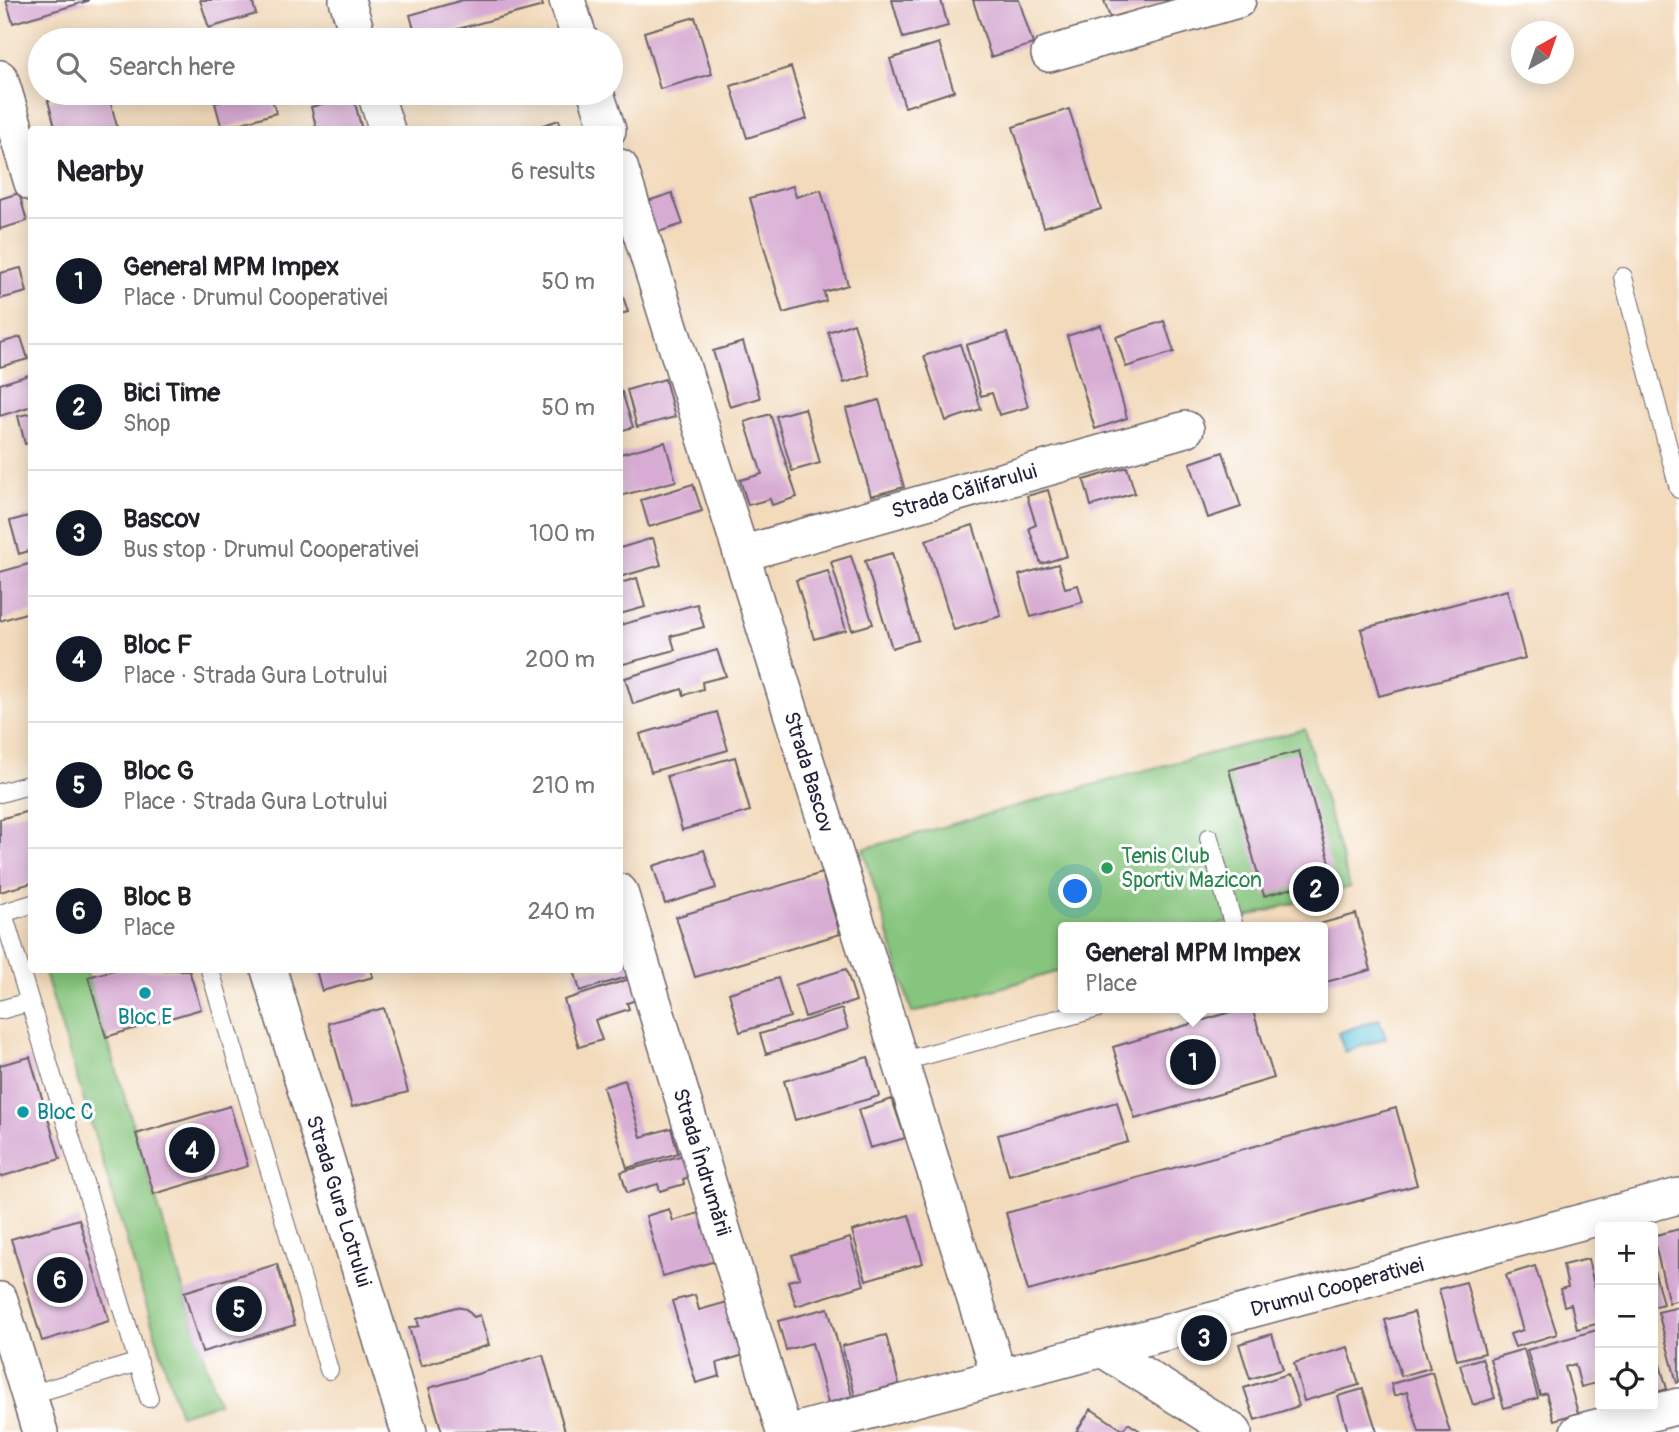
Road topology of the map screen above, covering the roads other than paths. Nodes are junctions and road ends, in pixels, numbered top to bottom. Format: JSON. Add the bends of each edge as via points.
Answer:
{"nodes":[{"id":1,"x":347,"y":0,"type":"edge"},
{"id":2,"x":567,"y":0,"type":"edge"},
{"id":3,"x":1238,"y":0,"type":"edge"},
{"id":4,"x":355,"y":28,"type":"edge"},
{"id":5,"x":576,"y":28,"type":"edge"},
{"id":6,"x":1049,"y":54,"type":"dead end"},
{"id":7,"x":0,"y":78,"type":"edge"},
{"id":8,"x":380,"y":105,"type":"edge"},
{"id":9,"x":600,"y":105,"type":"edge"},
{"id":10,"x":386,"y":126,"type":"edge"},
{"id":11,"x":607,"y":126,"type":"edge"},
{"id":12,"x":28,"y":170,"type":"edge"},
{"id":13,"x":623,"y":177,"type":"edge"},
{"id":14,"x":1623,"y":277,"type":"dead end"},
{"id":15,"x":1186,"y":429,"type":"dead end"},
{"id":16,"x":1679,"y":489,"type":"edge"},
{"id":17,"x":741,"y":554,"type":"junction"},
{"id":18,"x":28,"y":785,"type":"edge"},
{"id":19,"x":0,"y":793,"type":"edge"},
{"id":20,"x":1209,"y":838,"type":"dead end"},
{"id":21,"x":623,"y":901,"type":"edge"},
{"id":22,"x":28,"y":905,"type":"edge"},
{"id":23,"x":1233,"y":922,"type":"edge"},
{"id":24,"x":211,"y":973,"type":"edge"},
{"id":25,"x":270,"y":973,"type":"edge"},
{"id":26,"x":29,"y":1002,"type":"junction"},
{"id":27,"x":0,"y":1010,"type":"edge"},
{"id":28,"x":1080,"y":1013,"type":"edge"},
{"id":29,"x":900,"y":1062,"type":"junction"},
{"id":30,"x":1679,"y":1196,"type":"edge"},
{"id":31,"x":0,"y":1300,"type":"edge"},
{"id":32,"x":1102,"y":1349,"type":"junction"},
{"id":33,"x":139,"y":1362,"type":"junction"},
{"id":34,"x":329,"y":1370,"type":"dead end"},
{"id":35,"x":999,"y":1376,"type":"junction"},
{"id":36,"x":29,"y":1395,"type":"junction"},
{"id":37,"x":149,"y":1398,"type":"dead end"},
{"id":38,"x":1679,"y":1406,"type":"edge"},
{"id":39,"x":802,"y":1430,"type":"edge"},
{"id":40,"x":40,"y":1432,"type":"edge"},
{"id":41,"x":409,"y":1432,"type":"edge"},
{"id":42,"x":1234,"y":1432,"type":"edge"},
{"id":43,"x":1578,"y":1432,"type":"edge"}],
"edges":[{"from":1,"to":4,"type":"street"},
{"from":2,"to":5,"type":"street"},
{"from":3,"to":6,"type":"street"},
{"from":7,"to":12,"type":"street"},
{"from":8,"to":10,"type":"street"},
{"from":9,"to":11,"type":"street"},
{"from":13,"to":17,"type":"street","name":"Strada Bascov"},
{"from":14,"to":16,"type":"lane"},
{"from":15,"to":17,"type":"street","name":"Strada Călifarului"},
{"from":17,"to":29,"type":"street","name":"Strada Bascov"},
{"from":18,"to":19,"type":"lane"},
{"from":20,"to":23,"type":"lane"},
{"from":21,"to":39,"type":"street","name":"Strada Îndrumării"},
{"from":22,"to":26,"type":"lane","via":[[3,913]]},
{"from":24,"to":34,"type":"lane"},
{"from":25,"to":41,"type":"street","name":"Strada Gura Lotrului"},
{"from":26,"to":27,"type":"lane"},
{"from":26,"to":33,"type":"lane"},
{"from":28,"to":29,"type":"lane"},
{"from":29,"to":35,"type":"street","name":"Strada Bascov"},
{"from":30,"to":32,"type":"street","name":"Drumul Cooperativei"},
{"from":31,"to":36,"type":"street"},
{"from":32,"to":35,"type":"street","name":"Drumul Cooperativei"},
{"from":32,"to":42,"type":"street"},
{"from":33,"to":36,"type":"lane"},
{"from":33,"to":37,"type":"lane"},
{"from":35,"to":39,"type":"street","name":"Drumul Cooperativei"},
{"from":36,"to":40,"type":"street"},
{"from":38,"to":43,"type":"street"}]}
